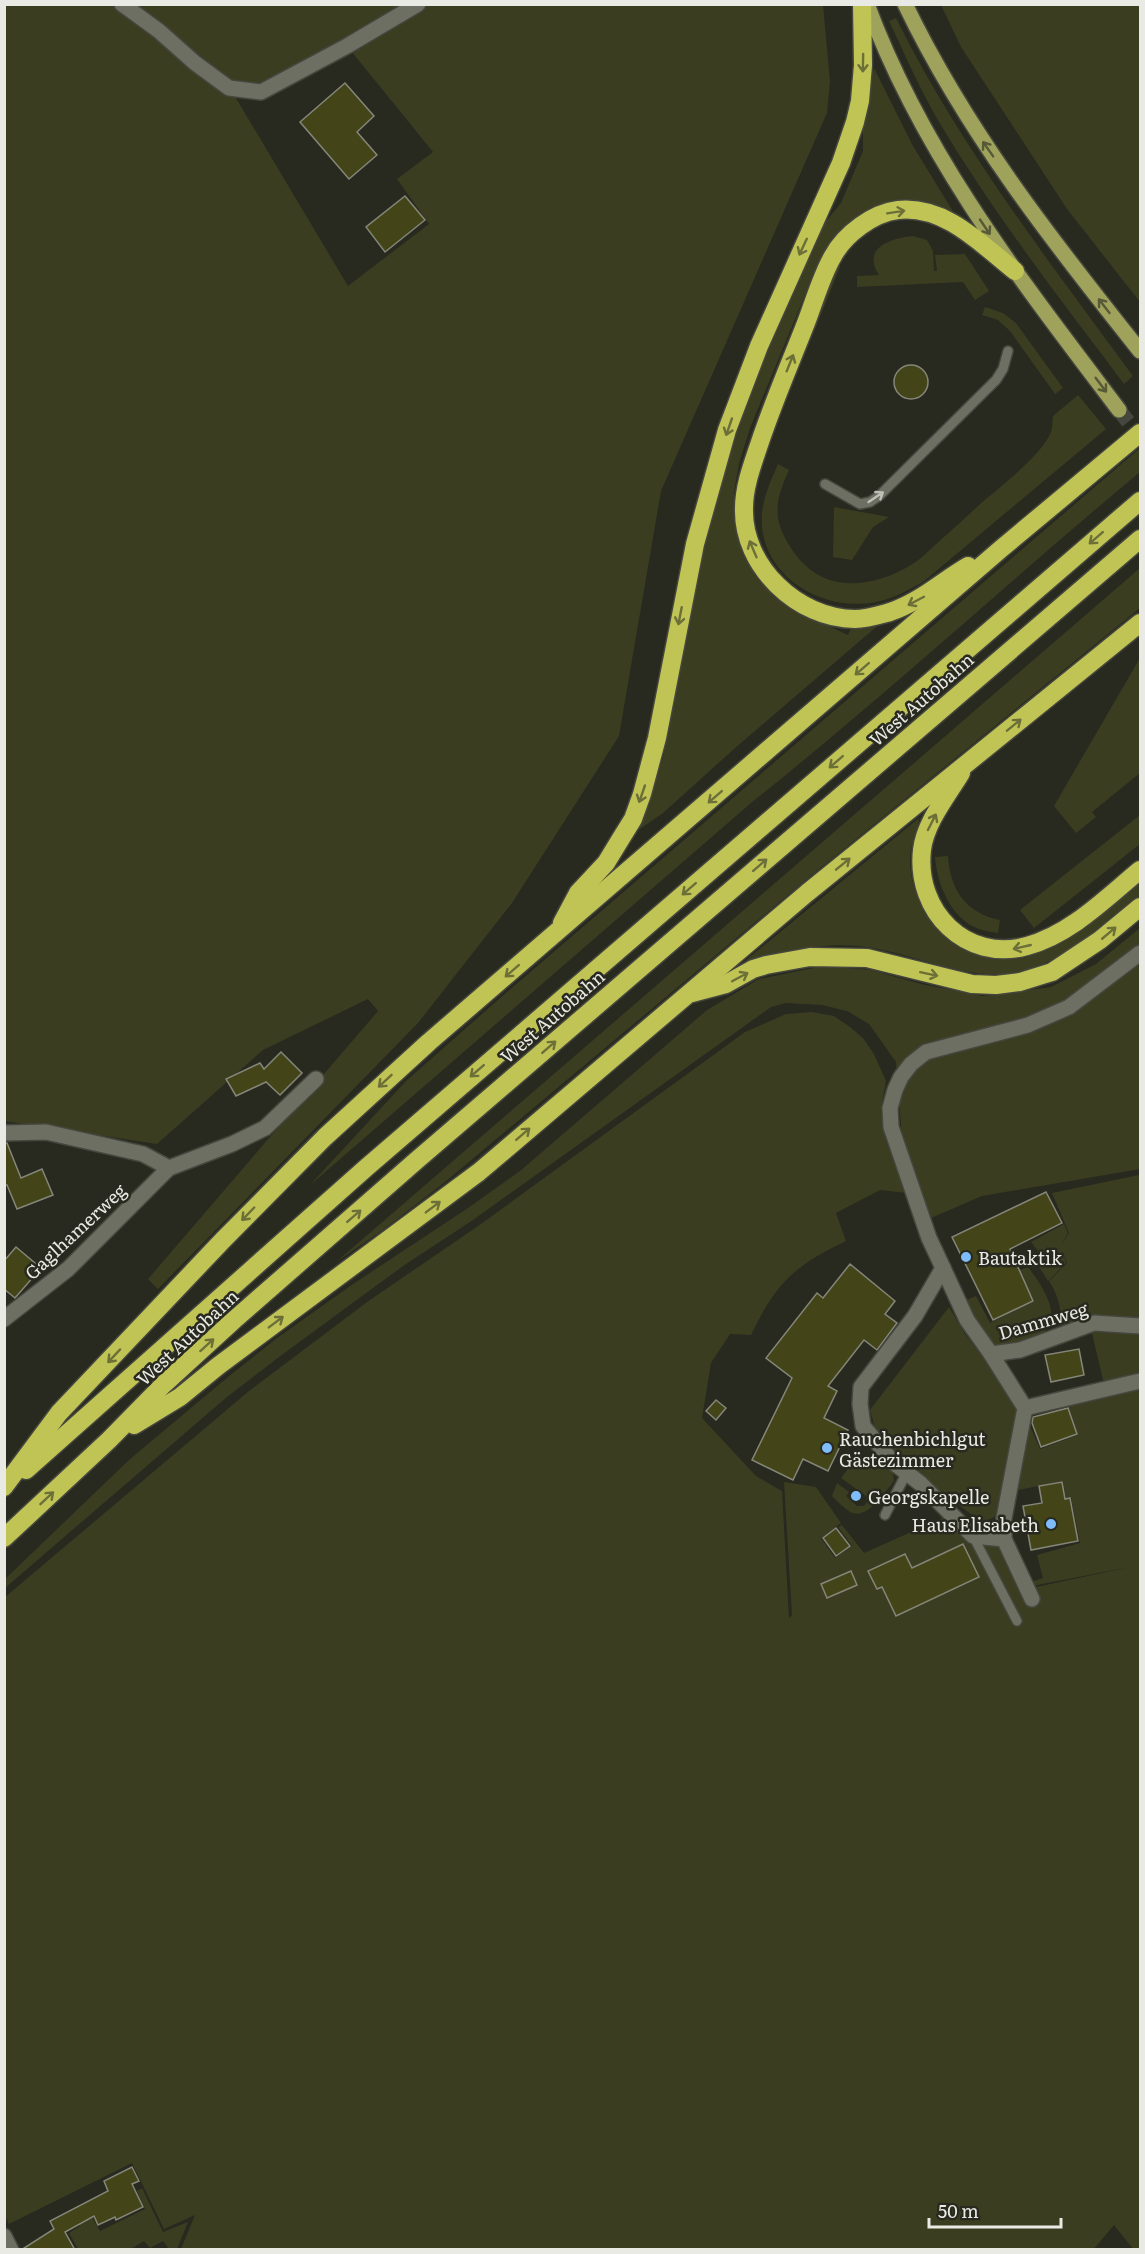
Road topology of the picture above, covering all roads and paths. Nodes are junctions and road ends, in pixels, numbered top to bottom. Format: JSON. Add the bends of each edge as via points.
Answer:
{"nodes":[{"id":1,"x":122,"y":4,"type":"edge"},
{"id":2,"x":418,"y":4,"type":"edge"},
{"id":3,"x":862,"y":4,"type":"edge"},
{"id":4,"x":867,"y":4,"type":"edge"},
{"id":5,"x":905,"y":4,"type":"edge"},
{"id":6,"x":1015,"y":271,"type":"junction"},
{"id":7,"x":1008,"y":351,"type":"dead end"},
{"id":8,"x":1140,"y":351,"type":"edge"},
{"id":9,"x":1119,"y":410,"type":"tunnel mouth"},
{"id":10,"x":1140,"y":433,"type":"edge"},
{"id":11,"x":825,"y":484,"type":"dead end"},
{"id":12,"x":1140,"y":501,"type":"edge"},
{"id":13,"x":1140,"y":539,"type":"edge"},
{"id":14,"x":1002,"y":548,"type":"junction"},
{"id":15,"x":1140,"y":623,"type":"edge"},
{"id":16,"x":968,"y":761,"type":"junction"},
{"id":17,"x":1140,"y":870,"type":"edge"},
{"id":18,"x":1140,"y":907,"type":"edge"},
{"id":19,"x":556,"y":933,"type":"junction"},
{"id":20,"x":1140,"y":953,"type":"edge"},
{"id":21,"x":685,"y":996,"type":"junction"},
{"id":22,"x":316,"y":1079,"type":"dead end"},
{"id":23,"x":4,"y":1133,"type":"edge"},
{"id":24,"x":169,"y":1168,"type":"junction"},
{"id":25,"x":943,"y":1268,"type":"junction"},
{"id":26,"x":4,"y":1319,"type":"edge"},
{"id":27,"x":1140,"y":1326,"type":"edge"},
{"id":28,"x":991,"y":1354,"type":"junction"},
{"id":29,"x":1140,"y":1381,"type":"edge"},
{"id":30,"x":1025,"y":1408,"type":"junction"},
{"id":31,"x":109,"y":1440,"type":"junction"},
{"id":32,"x":907,"y":1473,"type":"junction"},
{"id":33,"x":4,"y":1488,"type":"edge"},
{"id":34,"x":885,"y":1515,"type":"dead end"},
{"id":35,"x":973,"y":1536,"type":"junction"},
{"id":36,"x":4,"y":1538,"type":"edge"},
{"id":37,"x":1004,"y":1539,"type":"junction"},
{"id":38,"x":1032,"y":1599,"type":"dead end"},
{"id":39,"x":1017,"y":1621,"type":"dead end"},
{"id":40,"x":4,"y":2236,"type":"edge"},
{"id":41,"x":11,"y":2250,"type":"edge"}],
"edges":[{"from":1,"to":2,"type":"street","via":[[230,88],[261,92]]},
{"from":3,"to":19,"type":"highway","one_way":true,"via":[[863,65],[855,122],[727,430],[695,544],[657,738],[642,794],[633,819],[606,863],[578,893]]},
{"from":4,"to":6,"type":"main road","one_way":true,"via":[[922,126]]},
{"from":8,"to":5,"type":"main road","one_way":true,"via":[[986,146]]},
{"from":6,"to":9,"type":"main road","one_way":true},
{"from":14,"to":6,"type":"highway","one_way":true,"via":[[950,576],[905,607],[873,616],[843,618],[804,606],[769,577],[753,551],[743,508],[762,435],[833,255],[859,227],[898,210],[922,211],[952,221]]},
{"from":11,"to":7,"type":"lane","one_way":true,"via":[[860,504],[879,496],[996,380]]},
{"from":10,"to":14,"type":"highway"},
{"from":12,"to":33,"type":"highway","name":"West Autobahn","one_way":true,"via":[[420,1121]]},
{"from":31,"to":13,"type":"highway","name":"West Autobahn","one_way":true,"via":[[234,1320],[417,1160]]},
{"from":14,"to":19,"type":"highway","one_way":true},
{"from":16,"to":15,"type":"highway","one_way":true},
{"from":17,"to":16,"type":"highway","one_way":true,"via":[[1069,927],[1029,946],[1003,950],[981,947],[954,932],[940,919],[927,897],[921,870],[922,849],[931,823]]},
{"from":21,"to":16,"type":"highway","one_way":true},
{"from":21,"to":18,"type":"highway","one_way":true,"via":[[726,984],[765,965],[810,957],[867,958],[972,984],[1030,980],[1052,972],[1080,954]]},
{"from":19,"to":33,"type":"highway","one_way":true,"via":[[394,1072],[255,1206],[59,1413]]},
{"from":20,"to":25,"type":"street","via":[[1069,1007],[1028,1025],[926,1052],[901,1077],[890,1108],[891,1127]]},
{"from":31,"to":21,"type":"highway","one_way":true,"via":[[180,1397],[479,1172]]},
{"from":22,"to":24,"type":"street","name":"Gaglhamerweg","via":[[265,1128]]},
{"from":23,"to":24,"type":"street","via":[[46,1132],[143,1154]]},
{"from":24,"to":26,"type":"street","name":"Gaglhamerweg","via":[[68,1269]]},
{"from":25,"to":28,"type":"street","via":[[967,1320]]},
{"from":25,"to":32,"type":"street","via":[[915,1316],[861,1387],[863,1426]]},
{"from":27,"to":28,"type":"street","name":"Dammweg","via":[[1094,1323],[1020,1350]]},
{"from":28,"to":30,"type":"street"},
{"from":29,"to":30,"type":"street"},
{"from":30,"to":37,"type":"street","via":[[1004,1518]]},
{"from":36,"to":31,"type":"highway","name":"West Autobahn","one_way":true},
{"from":32,"to":34,"type":"lane"},
{"from":32,"to":35,"type":"street"},
{"from":35,"to":37,"type":"street"},
{"from":35,"to":39,"type":"lane"},
{"from":37,"to":38,"type":"street"},
{"from":40,"to":41,"type":"street"}]}
